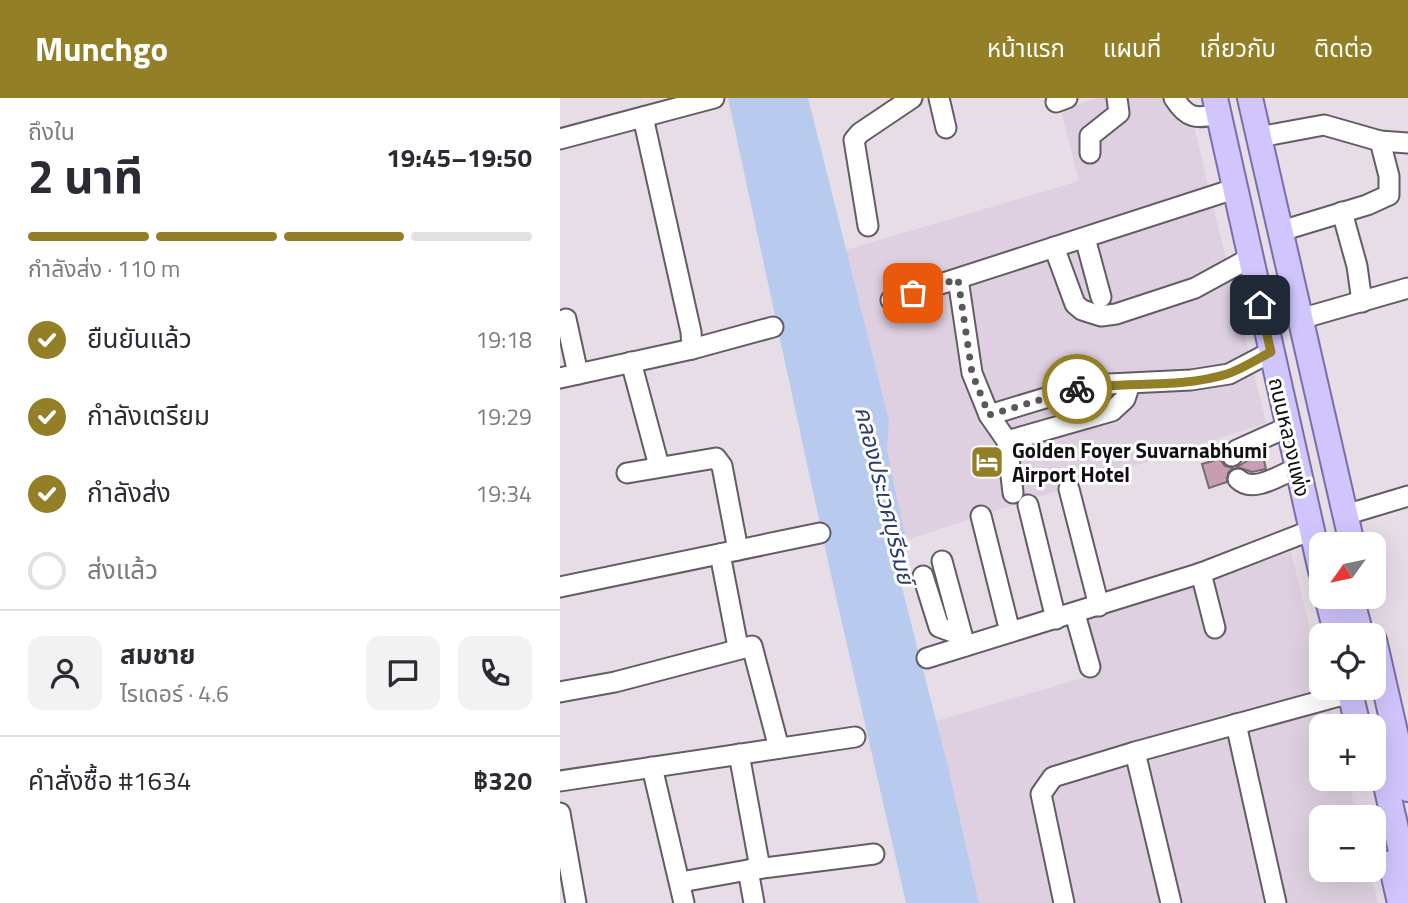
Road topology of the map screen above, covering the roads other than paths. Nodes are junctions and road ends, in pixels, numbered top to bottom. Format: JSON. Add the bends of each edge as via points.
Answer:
{"nodes":[{"id":1,"x":714,"y":98,"type":"edge"},
{"id":2,"x":912,"y":98,"type":"edge"},
{"id":3,"x":939,"y":98,"type":"edge"},
{"id":4,"x":1117,"y":98,"type":"edge"},
{"id":5,"x":1174,"y":98,"type":"edge"},
{"id":6,"x":1250,"y":98,"type":"edge"},
{"id":7,"x":1222,"y":103,"type":"edge"},
{"id":8,"x":643,"y":117,"type":"junction"},
{"id":9,"x":946,"y":128,"type":"dead end"},
{"id":10,"x":560,"y":139,"type":"edge"},
{"id":11,"x":1380,"y":141,"type":"junction"},
{"id":12,"x":1408,"y":143,"type":"edge"},
{"id":13,"x":1262,"y":147,"type":"junction"},
{"id":14,"x":1090,"y":153,"type":"dead end"},
{"id":15,"x":1234,"y":189,"type":"junction"},
{"id":16,"x":1342,"y":212,"type":"junction"},
{"id":17,"x":868,"y":226,"type":"dead end"},
{"id":18,"x":1281,"y":231,"type":"junction"},
{"id":19,"x":1085,"y":238,"type":"junction"},
{"id":20,"x":1054,"y":247,"type":"junction"},
{"id":21,"x":1250,"y":258,"type":"junction"},
{"id":22,"x":958,"y":279,"type":"junction"},
{"id":23,"x":1408,"y":288,"type":"edge"},
{"id":24,"x":1101,"y":297,"type":"dead end"},
{"id":25,"x":891,"y":300,"type":"dead end"},
{"id":26,"x":1362,"y":302,"type":"junction"},
{"id":27,"x":566,"y":318,"type":"dead end"},
{"id":28,"x":1300,"y":319,"type":"junction"},
{"id":29,"x":773,"y":327,"type":"dead end"},
{"id":30,"x":692,"y":349,"type":"junction"},
{"id":31,"x":1283,"y":352,"type":"junction"},
{"id":32,"x":631,"y":362,"type":"junction"},
{"id":33,"x":569,"y":376,"type":"edge"},
{"id":34,"x":1130,"y":384,"type":"junction"},
{"id":35,"x":989,"y":415,"type":"junction"},
{"id":36,"x":1288,"y":427,"type":"junction"},
{"id":37,"x":1007,"y":441,"type":"junction"},
{"id":38,"x":1232,"y":456,"type":"dead end"},
{"id":39,"x":659,"y":466,"type":"junction"},
{"id":40,"x":1297,"y":468,"type":"junction"},
{"id":41,"x":627,"y":473,"type":"dead end"},
{"id":42,"x":1238,"y":479,"type":"dead end"},
{"id":43,"x":1069,"y":489,"type":"dead end"},
{"id":44,"x":1408,"y":496,"type":"edge"},
{"id":45,"x":1345,"y":515,"type":"junction"},
{"id":46,"x":981,"y":516,"type":"dead end"},
{"id":47,"x":1319,"y":532,"type":"edge"},
{"id":48,"x":1320,"y":532,"type":"edge"},
{"id":49,"x":1336,"y":532,"type":"edge"},
{"id":50,"x":1349,"y":532,"type":"edge"},
{"id":51,"x":820,"y":533,"type":"dead end"},
{"id":52,"x":1309,"y":541,"type":"edge"},
{"id":53,"x":729,"y":552,"type":"junction"},
{"id":54,"x":942,"y":561,"type":"dead end"},
{"id":55,"x":1201,"y":573,"type":"junction"},
{"id":56,"x":923,"y":576,"type":"dead end"},
{"id":57,"x":560,"y":587,"type":"edge"},
{"id":58,"x":1099,"y":606,"type":"junction"},
{"id":59,"x":1065,"y":616,"type":"junction"},
{"id":60,"x":1215,"y":628,"type":"dead end"},
{"id":61,"x":1010,"y":632,"type":"junction"},
{"id":62,"x":963,"y":640,"type":"junction"},
{"id":63,"x":738,"y":648,"type":"junction"},
{"id":64,"x":927,"y":658,"type":"dead end"},
{"id":65,"x":1090,"y":667,"type":"dead end"},
{"id":66,"x":560,"y":692,"type":"edge"},
{"id":67,"x":1386,"y":693,"type":"edge"},
{"id":68,"x":1317,"y":700,"type":"edge"},
{"id":69,"x":1364,"y":700,"type":"edge"},
{"id":70,"x":1236,"y":723,"type":"junction"},
{"id":71,"x":855,"y":737,"type":"dead end"},
{"id":72,"x":779,"y":748,"type":"junction"},
{"id":73,"x":1135,"y":752,"type":"junction"},
{"id":74,"x":739,"y":754,"type":"junction"},
{"id":75,"x":652,"y":767,"type":"junction"},
{"id":76,"x":560,"y":781,"type":"edge"},
{"id":77,"x":1386,"y":785,"type":"edge"},
{"id":78,"x":1408,"y":787,"type":"edge"},
{"id":79,"x":1374,"y":791,"type":"edge"},
{"id":80,"x":560,"y":813,"type":"edge"},
{"id":81,"x":1408,"y":817,"type":"edge"},
{"id":82,"x":563,"y":848,"type":"edge"},
{"id":83,"x":874,"y":853,"type":"dead end"},
{"id":84,"x":754,"y":869,"type":"junction"},
{"id":85,"x":1408,"y":881,"type":"edge"},
{"id":86,"x":681,"y":882,"type":"junction"},
{"id":87,"x":576,"y":903,"type":"edge"},
{"id":88,"x":684,"y":903,"type":"edge"},
{"id":89,"x":754,"y":903,"type":"edge"},
{"id":90,"x":1064,"y":903,"type":"edge"},
{"id":91,"x":1171,"y":903,"type":"edge"},
{"id":92,"x":1276,"y":903,"type":"edge"},
{"id":93,"x":1400,"y":903,"type":"edge"}],
"edges":[{"from":1,"to":8,"type":"street"},
{"from":2,"to":17,"type":"street","via":[[854,141]]},
{"from":3,"to":9,"type":"street"},
{"from":4,"to":14,"type":"street","via":[[1119,113],[1090,135]]},
{"from":5,"to":7,"type":"street","via":[[1188,116],[1197,119]]},
{"from":6,"to":13,"type":"main road","name":"ถนนหลวงแพ่ง"},
{"from":7,"to":15,"type":"main road","name":"ถนนหลวงแพ่ง"},
{"from":7,"to":48,"type":"main road"},
{"from":8,"to":10,"type":"street"},
{"from":8,"to":30,"type":"street"},
{"from":11,"to":12,"type":"street"},
{"from":11,"to":13,"type":"street","via":[[1324,125]]},
{"from":11,"to":16,"type":"street","via":[[1389,195]]},
{"from":13,"to":18,"type":"main road","name":"ถนนหลวงแพ่ง"},
{"from":13,"to":31,"type":"main road"},
{"from":15,"to":19,"type":"street"},
{"from":15,"to":21,"type":"main road","name":"ถนนหลวงแพ่ง"},
{"from":16,"to":18,"type":"street"},
{"from":16,"to":26,"type":"street"},
{"from":18,"to":28,"type":"main road","name":"ถนนหลวงแพ่ง"},
{"from":19,"to":20,"type":"street"},
{"from":19,"to":24,"type":"street"},
{"from":20,"to":21,"type":"street","via":[[1075,304],[1101,316],[1195,288]]},
{"from":20,"to":22,"type":"street"},
{"from":21,"to":31,"type":"main road","name":"ถนนหลวงแพ่ง"},
{"from":22,"to":25,"type":"street"},
{"from":22,"to":35,"type":"street","via":[[972,373]]},
{"from":23,"to":26,"type":"street"},
{"from":26,"to":28,"type":"street"},
{"from":27,"to":33,"type":"street"},
{"from":28,"to":45,"type":"main road","name":"ถนนหลวงแพ่ง"},
{"from":29,"to":30,"type":"street"},
{"from":30,"to":32,"type":"street"},
{"from":31,"to":34,"type":"street","via":[[1228,374]]},
{"from":31,"to":36,"type":"main road","name":"ถนนหลวงแพ่ง"},
{"from":31,"to":49,"type":"main road"},
{"from":32,"to":33,"type":"street"},
{"from":32,"to":39,"type":"street"},
{"from":34,"to":35,"type":"street","via":[[1075,389]]},
{"from":34,"to":37,"type":"street","via":[[1125,399],[1112,411]]},
{"from":35,"to":37,"type":"street"},
{"from":36,"to":38,"type":"street"},
{"from":36,"to":40,"type":"main road","name":"ถนนหลวงแพ่ง"},
{"from":37,"to":59,"type":"street","via":[[1021,499]]},
{"from":39,"to":41,"type":"street"},
{"from":39,"to":53,"type":"street","via":[[712,457],[720,461]]},
{"from":40,"to":42,"type":"street","via":[[1254,486]]},
{"from":40,"to":47,"type":"main road","name":"ถนนหลวงแพ่ง"},
{"from":43,"to":58,"type":"street"},
{"from":44,"to":45,"type":"street"},
{"from":45,"to":50,"type":"main road","name":"ถนนหลวงแพ่ง"},
{"from":46,"to":61,"type":"street"},
{"from":51,"to":53,"type":"street"},
{"from":52,"to":55,"type":"street"},
{"from":53,"to":57,"type":"street"},
{"from":53,"to":63,"type":"street"},
{"from":54,"to":62,"type":"street"},
{"from":55,"to":58,"type":"street"},
{"from":55,"to":60,"type":"street"},
{"from":56,"to":62,"type":"street","via":[[939,627]]},
{"from":58,"to":59,"type":"street"},
{"from":59,"to":61,"type":"street"},
{"from":59,"to":65,"type":"street"},
{"from":61,"to":62,"type":"street"},
{"from":62,"to":64,"type":"street"},
{"from":63,"to":66,"type":"street"},
{"from":63,"to":72,"type":"street","via":[[752,646],[755,650]]},
{"from":67,"to":78,"type":"main road"},
{"from":68,"to":70,"type":"street"},
{"from":69,"to":81,"type":"main road"},
{"from":70,"to":73,"type":"street"},
{"from":70,"to":92,"type":"street"},
{"from":71,"to":72,"type":"street"},
{"from":72,"to":74,"type":"street"},
{"from":73,"to":90,"type":"street","via":[[1054,777],[1041,794]]},
{"from":73,"to":91,"type":"street"},
{"from":74,"to":75,"type":"street"},
{"from":74,"to":84,"type":"street"},
{"from":75,"to":76,"type":"street"},
{"from":75,"to":86,"type":"street"},
{"from":77,"to":85,"type":"main road"},
{"from":79,"to":93,"type":"main road"},
{"from":80,"to":82,"type":"street"},
{"from":82,"to":87,"type":"street"},
{"from":83,"to":84,"type":"street"},
{"from":84,"to":86,"type":"street"},
{"from":84,"to":89,"type":"street"},
{"from":86,"to":88,"type":"street"}]}
